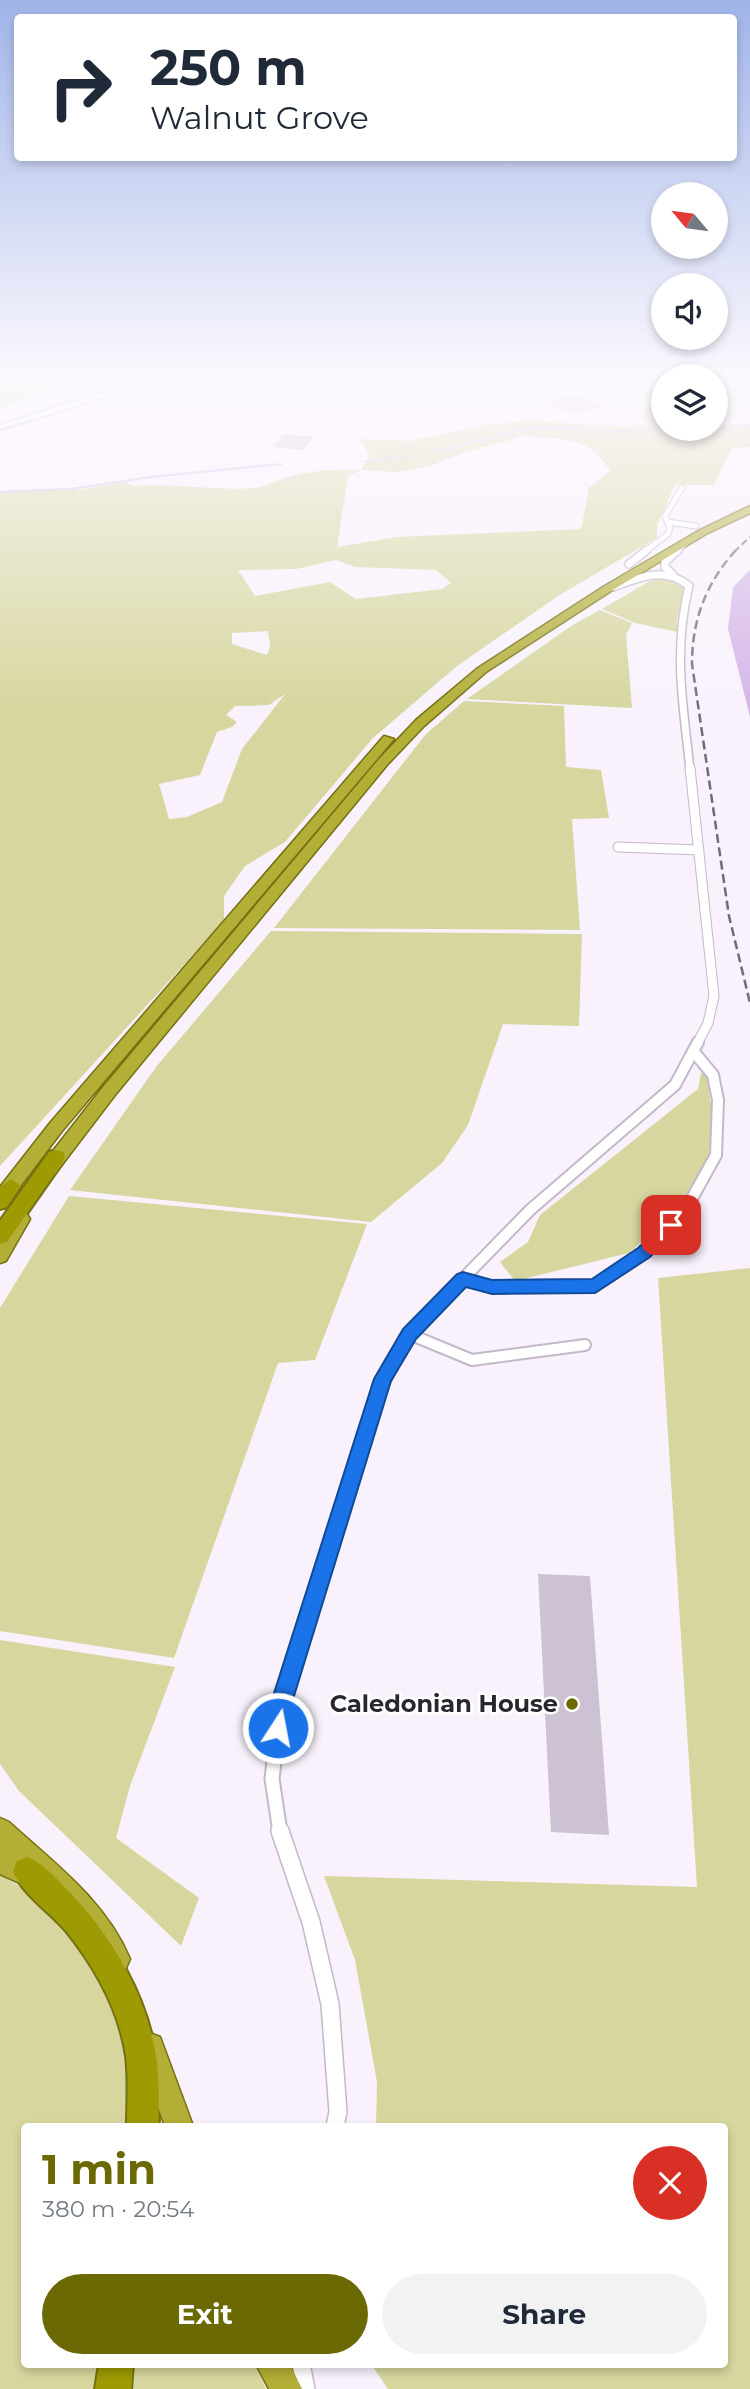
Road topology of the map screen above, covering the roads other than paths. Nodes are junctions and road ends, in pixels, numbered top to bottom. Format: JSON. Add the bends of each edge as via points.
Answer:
{"nodes":[{"id":1,"x":680,"y":491,"type":"edge"},
{"id":2,"x":750,"y":502,"type":"edge"},
{"id":3,"x":750,"y":509,"type":"edge"},
{"id":4,"x":668,"y":522,"type":"junction"},
{"id":5,"x":696,"y":526,"type":"junction"},
{"id":6,"x":685,"y":543,"type":"junction"},
{"id":7,"x":629,"y":564,"type":"junction"},
{"id":8,"x":675,"y":577,"type":"junction"},
{"id":9,"x":607,"y":589,"type":"junction"},
{"id":10,"x":618,"y":847,"type":"dead end"},
{"id":11,"x":699,"y":850,"type":"junction"},
{"id":12,"x":694,"y":1052,"type":"junction"},
{"id":13,"x":56,"y":1157,"type":"junction"},
{"id":14,"x":4,"y":1196,"type":"edge"},
{"id":15,"x":0,"y":1236,"type":"edge"},
{"id":16,"x":0,"y":1256,"type":"edge"},
{"id":17,"x":463,"y":1279,"type":"junction"},
{"id":18,"x":410,"y":1334,"type":"junction"},
{"id":19,"x":585,"y":1345,"type":"dead end"},
{"id":20,"x":0,"y":1831,"type":"edge"},
{"id":21,"x":14,"y":1866,"type":"edge"},
{"id":22,"x":90,"y":1914,"type":"junction"},
{"id":23,"x":143,"y":2123,"type":"edge"},
{"id":24,"x":178,"y":2123,"type":"edge"},
{"id":25,"x":336,"y":2123,"type":"edge"},
{"id":26,"x":116,"y":2368,"type":"edge"},
{"id":27,"x":274,"y":2368,"type":"edge"},
{"id":28,"x":302,"y":2368,"type":"edge"},
{"id":29,"x":113,"y":2389,"type":"edge"},
{"id":30,"x":286,"y":2389,"type":"edge"},
{"id":31,"x":306,"y":2389,"type":"edge"}],
"edges":[{"from":1,"to":4,"type":"street","via":[[665,516]]},
{"from":2,"to":5,"type":"highway"},
{"from":3,"to":6,"type":"highway"},
{"from":4,"to":5,"type":"street"},
{"from":4,"to":7,"type":"street","via":[[668,534]]},
{"from":5,"to":7,"type":"highway"},
{"from":6,"to":8,"type":"street","via":[[665,562],[664,567]]},
{"from":6,"to":9,"type":"highway"},
{"from":7,"to":14,"type":"highway","via":[[473,665],[391,735],[82,1096]]},
{"from":8,"to":9,"type":"street","via":[[645,573]]},
{"from":8,"to":11,"type":"street","via":[[689,586],[678,660]]},
{"from":9,"to":13,"type":"highway","via":[[482,670],[411,733]]},
{"from":10,"to":11,"type":"street"},
{"from":11,"to":12,"type":"street","via":[[714,996]]},
{"from":12,"to":17,"type":"street","via":[[675,1085],[530,1210]]},
{"from":12,"to":17,"type":"street","via":[[713,1075],[718,1100],[716,1154],[685,1211],[644,1252],[595,1286],[492,1287]]},
{"from":13,"to":15,"type":"highway"},
{"from":13,"to":16,"type":"highway"},
{"from":17,"to":18,"type":"street"},
{"from":18,"to":19,"type":"street","via":[[472,1360]]},
{"from":18,"to":25,"type":"street","via":[[383,1379],[279,1709],[272,1779],[282,1844],[311,1922],[330,2004]]},
{"from":20,"to":22,"type":"highway"},
{"from":21,"to":22,"type":"highway"},
{"from":21,"to":23,"type":"highway","via":[[69,1912],[98,1948],[124,1992],[140,2048]]},
{"from":22,"to":24,"type":"highway","via":[[113,1948],[130,1988]]},
{"from":26,"to":29,"type":"highway"},
{"from":27,"to":30,"type":"highway"},
{"from":28,"to":31,"type":"street"}]}
